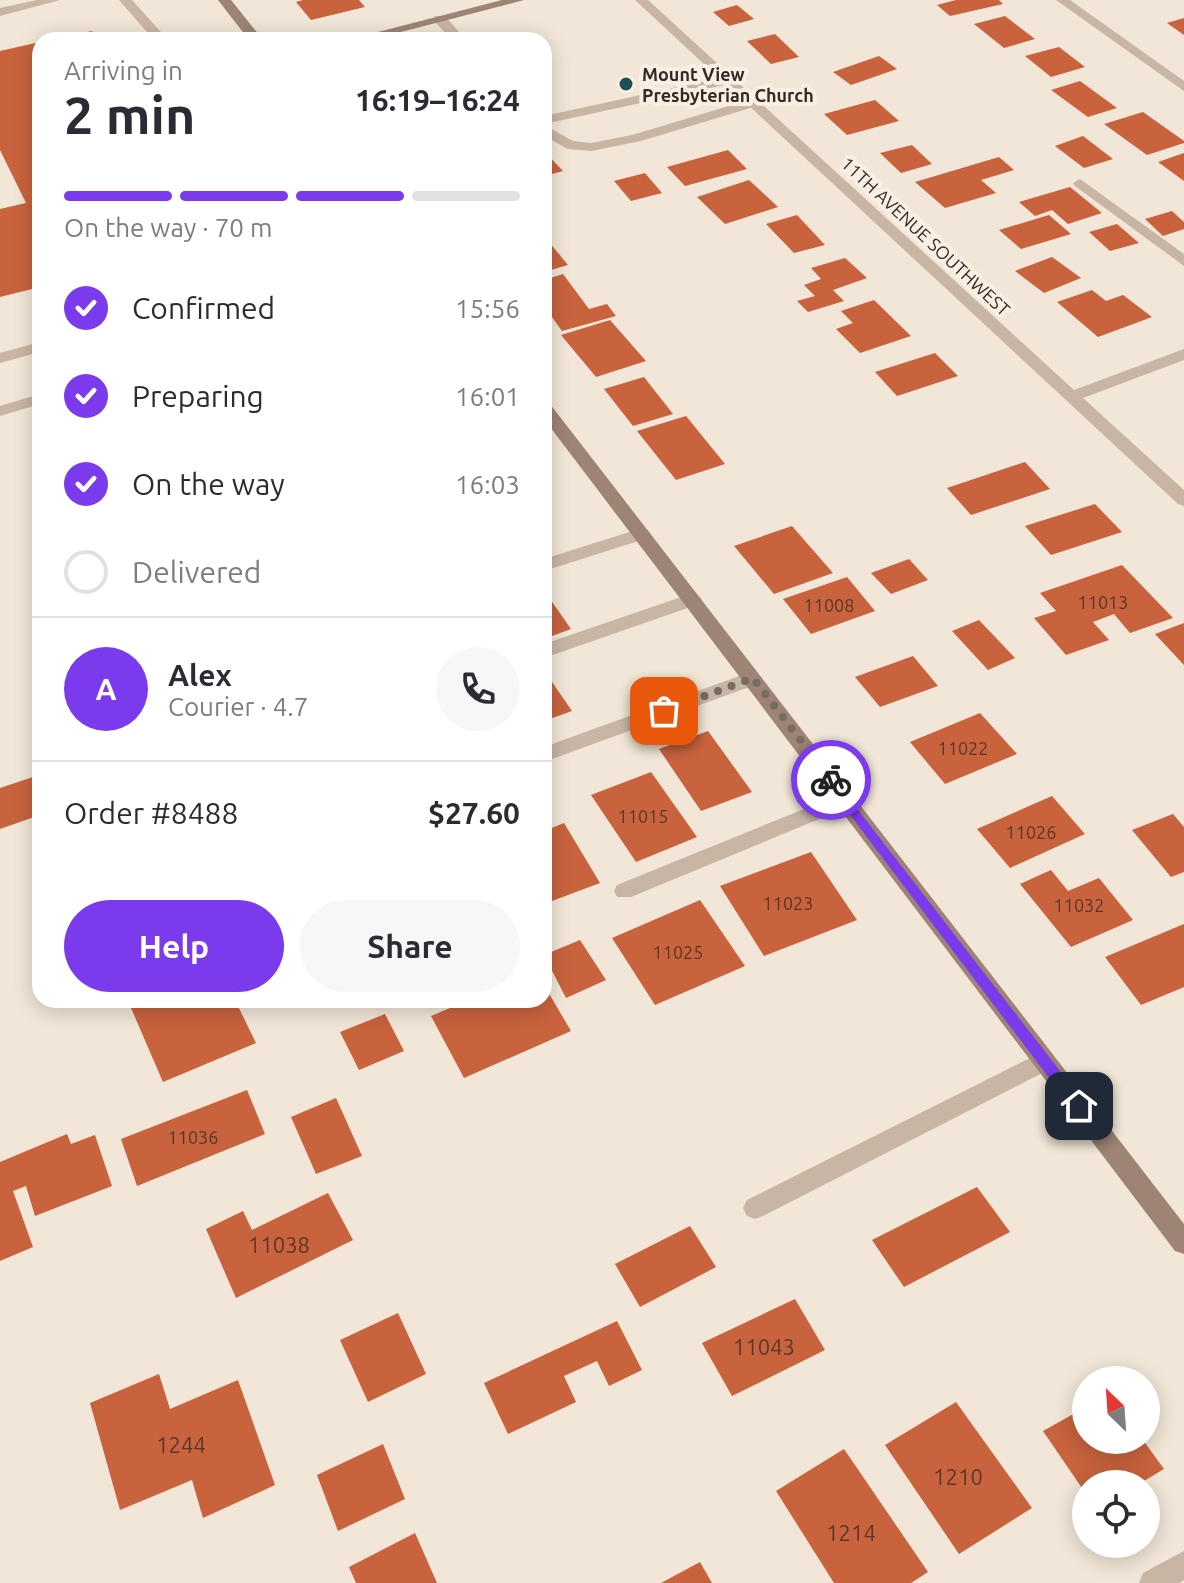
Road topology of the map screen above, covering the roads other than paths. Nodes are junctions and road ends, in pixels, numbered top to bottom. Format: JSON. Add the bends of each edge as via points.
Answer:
{"nodes":[{"id":1,"x":54,"y":0,"type":"edge"},
{"id":2,"x":125,"y":0,"type":"edge"},
{"id":3,"x":224,"y":0,"type":"edge"},
{"id":4,"x":518,"y":0,"type":"edge"},
{"id":5,"x":641,"y":0,"type":"edge"},
{"id":6,"x":1062,"y":0,"type":"edge"},
{"id":7,"x":0,"y":12,"type":"edge"},
{"id":8,"x":440,"y":19,"type":"junction"},
{"id":9,"x":154,"y":32,"type":"edge"},
{"id":10,"x":250,"y":32,"type":"edge"},
{"id":11,"x":387,"y":32,"type":"edge"},
{"id":12,"x":452,"y":32,"type":"edge"},
{"id":13,"x":728,"y":80,"type":"junction"},
{"id":14,"x":1184,"y":87,"type":"edge"},
{"id":15,"x":752,"y":103,"type":"junction"},
{"id":16,"x":552,"y":118,"type":"edge"},
{"id":17,"x":552,"y":133,"type":"edge"},
{"id":18,"x":1080,"y":183,"type":"dead end"},
{"id":19,"x":1184,"y":261,"type":"edge"},
{"id":20,"x":32,"y":349,"type":"edge"},
{"id":21,"x":1184,"y":354,"type":"edge"},
{"id":22,"x":0,"y":358,"type":"edge"},
{"id":23,"x":1071,"y":397,"type":"junction"},
{"id":24,"x":32,"y":401,"type":"edge"},
{"id":25,"x":0,"y":411,"type":"edge"},
{"id":26,"x":552,"y":418,"type":"edge"},
{"id":27,"x":1184,"y":500,"type":"edge"},
{"id":28,"x":642,"y":534,"type":"junction"},
{"id":29,"x":552,"y":562,"type":"edge"},
{"id":30,"x":693,"y":599,"type":"junction"},
{"id":31,"x":552,"y":648,"type":"edge"},
{"id":32,"x":753,"y":678,"type":"junction"},
{"id":33,"x":552,"y":752,"type":"edge"},
{"id":34,"x":846,"y":800,"type":"junction"},
{"id":35,"x":624,"y":891,"type":"dead end"},
{"id":36,"x":1044,"y":1061,"type":"junction"},
{"id":37,"x":755,"y":1208,"type":"dead end"},
{"id":38,"x":1184,"y":1243,"type":"edge"},
{"id":39,"x":1184,"y":1565,"type":"edge"},
{"id":40,"x":1153,"y":1583,"type":"edge"}],
"edges":[{"from":1,"to":7,"type":"street"},
{"from":2,"to":9,"type":"street"},
{"from":3,"to":10,"type":"street"},
{"from":4,"to":8,"type":"street"},
{"from":5,"to":13,"type":"street","name":"11TH AVENUE SOUTHWEST"},
{"from":6,"to":14,"type":"street"},
{"from":8,"to":11,"type":"street"},
{"from":8,"to":12,"type":"street"},
{"from":13,"to":15,"type":"street","name":"11TH AVENUE SOUTHWEST"},
{"from":13,"to":16,"type":"street"},
{"from":15,"to":17,"type":"street","via":[[604,146],[578,147]]},
{"from":15,"to":23,"type":"street","name":"11TH AVENUE SOUTHWEST"},
{"from":18,"to":19,"type":"street"},
{"from":20,"to":22,"type":"street"},
{"from":21,"to":23,"type":"street"},
{"from":23,"to":27,"type":"street","name":"11TH AVENUE SOUTHWEST"},
{"from":24,"to":25,"type":"street"},
{"from":26,"to":28,"type":"street"},
{"from":28,"to":29,"type":"street"},
{"from":28,"to":30,"type":"street"},
{"from":30,"to":31,"type":"street"},
{"from":30,"to":32,"type":"street"},
{"from":32,"to":33,"type":"street"},
{"from":32,"to":34,"type":"street"},
{"from":34,"to":35,"type":"street"},
{"from":34,"to":36,"type":"street"},
{"from":36,"to":37,"type":"street"},
{"from":36,"to":38,"type":"street"},
{"from":39,"to":40,"type":"street"}]}
